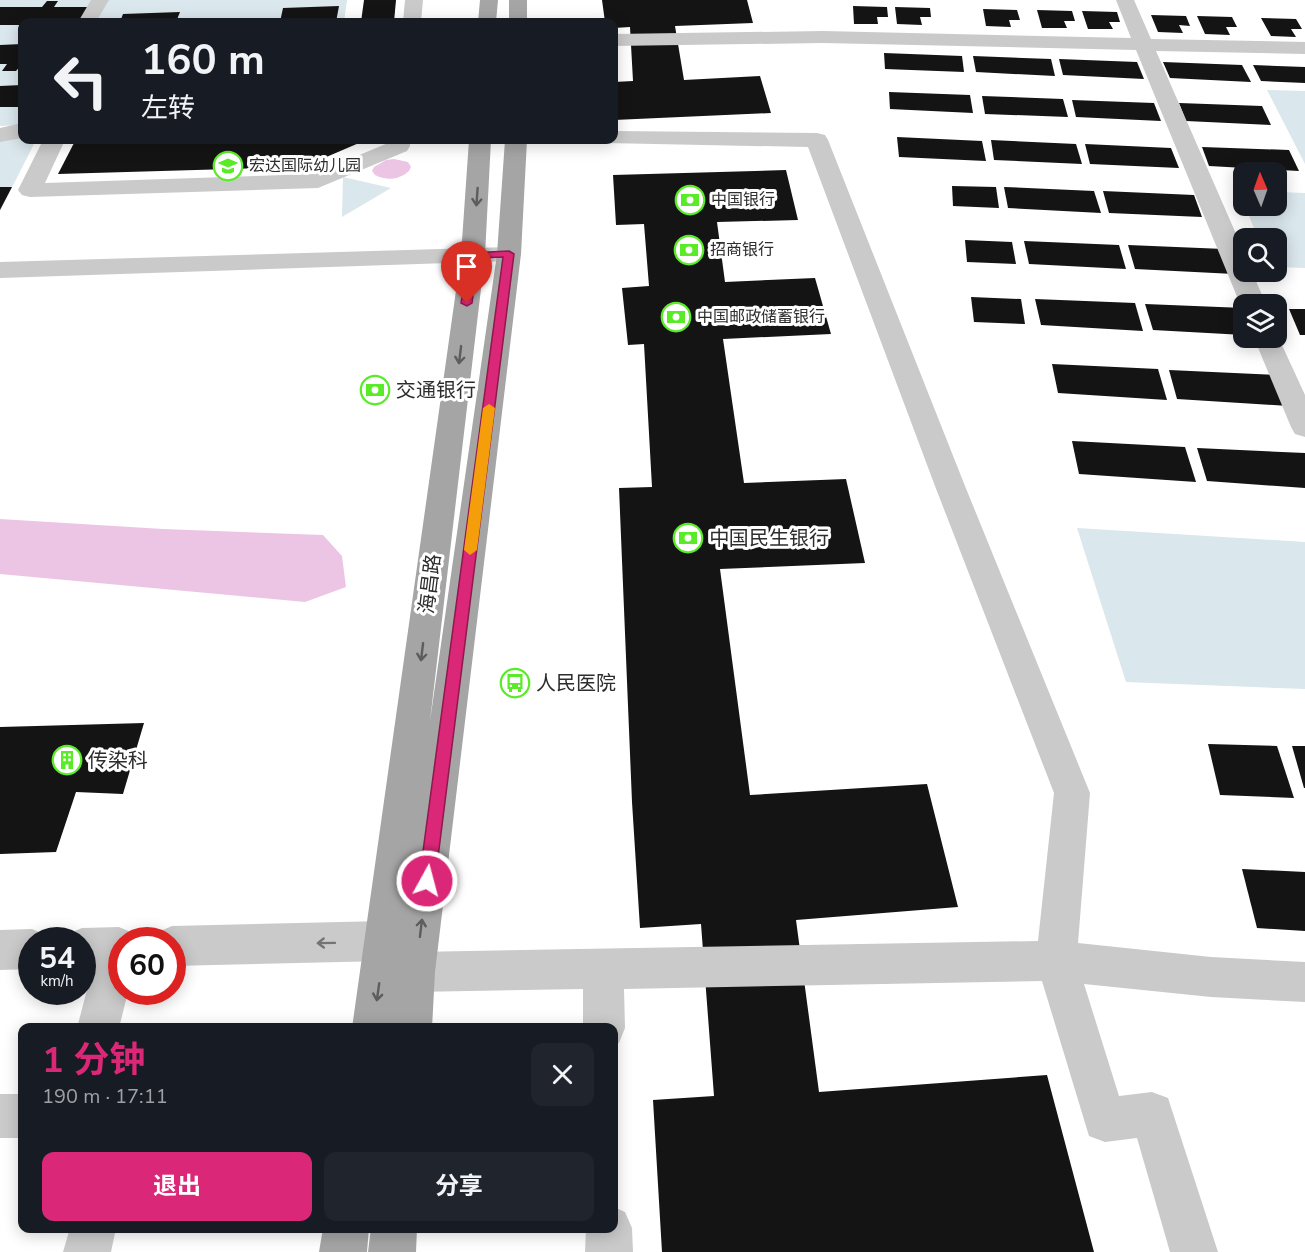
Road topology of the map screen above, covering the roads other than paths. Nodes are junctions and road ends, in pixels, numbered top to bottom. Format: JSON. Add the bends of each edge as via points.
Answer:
{"nodes":[{"id":1,"x":100,"y":0,"type":"edge"},
{"id":2,"x":414,"y":0,"type":"edge"},
{"id":3,"x":489,"y":0,"type":"edge"},
{"id":4,"x":518,"y":0,"type":"edge"},
{"id":5,"x":1125,"y":0,"type":"edge"},
{"id":6,"x":89,"y":18,"type":"edge"},
{"id":7,"x":412,"y":18,"type":"edge"},
{"id":8,"x":488,"y":18,"type":"edge"},
{"id":9,"x":518,"y":18,"type":"edge"},
{"id":10,"x":618,"y":40,"type":"edge"},
{"id":11,"x":1143,"y":44,"type":"junction"},
{"id":12,"x":1305,"y":48,"type":"edge"},
{"id":13,"x":18,"y":132,"type":"edge"},
{"id":14,"x":0,"y":135,"type":"edge"},
{"id":15,"x":618,"y":138,"type":"edge"},
{"id":16,"x":52,"y":144,"type":"edge"},
{"id":17,"x":399,"y":144,"type":"edge"},
{"id":18,"x":480,"y":144,"type":"edge"},
{"id":19,"x":516,"y":144,"type":"edge"},
{"id":20,"x":509,"y":254,"type":"junction"},
{"id":21,"x":473,"y":255,"type":"junction"},
{"id":22,"x":0,"y":270,"type":"edge"},
{"id":23,"x":1249,"y":294,"type":"edge"},
{"id":24,"x":1271,"y":348,"type":"edge"},
{"id":25,"x":1305,"y":427,"type":"edge"},
{"id":26,"x":384,"y":941,"type":"junction"},
{"id":27,"x":186,"y":946,"type":"edge"},
{"id":28,"x":108,"y":948,"type":"edge"},
{"id":29,"x":18,"y":949,"type":"edge"},
{"id":30,"x":0,"y":950,"type":"edge"},
{"id":31,"x":1056,"y":962,"type":"junction"},
{"id":32,"x":603,"y":969,"type":"junction"},
{"id":33,"x":415,"y":972,"type":"junction"},
{"id":34,"x":1305,"y":982,"type":"edge"},
{"id":35,"x":99,"y":1023,"type":"edge"},
{"id":36,"x":374,"y":1023,"type":"edge"},
{"id":37,"x":411,"y":1023,"type":"edge"},
{"id":38,"x":604,"y":1023,"type":"edge"},
{"id":39,"x":0,"y":1116,"type":"edge"},
{"id":40,"x":18,"y":1116,"type":"edge"},
{"id":41,"x":92,"y":1233,"type":"edge"},
{"id":42,"x":345,"y":1233,"type":"edge"},
{"id":43,"x":394,"y":1233,"type":"edge"},
{"id":44,"x":609,"y":1233,"type":"edge"},
{"id":45,"x":87,"y":1252,"type":"edge"},
{"id":46,"x":343,"y":1252,"type":"edge"},
{"id":47,"x":392,"y":1252,"type":"edge"},
{"id":48,"x":609,"y":1252,"type":"edge"},
{"id":49,"x":1194,"y":1252,"type":"edge"}],
"edges":[{"from":1,"to":6,"type":"street"},
{"from":2,"to":7,"type":"street"},
{"from":3,"to":8,"type":"main road"},
{"from":4,"to":9,"type":"main road"},
{"from":5,"to":11,"type":"street"},
{"from":10,"to":11,"type":"street","via":[[823,37]]},
{"from":11,"to":12,"type":"street"},
{"from":11,"to":23,"type":"street"},
{"from":13,"to":14,"type":"street"},
{"from":15,"to":31,"type":"street","via":[[817,140],[1072,793]]},
{"from":16,"to":17,"type":"street","via":[[30,190],[318,181]]},
{"from":18,"to":21,"type":"main road","name":"海昌路","one_way":true},
{"from":19,"to":20,"type":"main road","name":"海昌路"},
{"from":20,"to":21,"type":"street"},
{"from":33,"to":20,"type":"main road","name":"海昌路","one_way":true},
{"from":21,"to":22,"type":"street"},
{"from":21,"to":26,"type":"main road","name":"海昌路","one_way":true},
{"from":24,"to":25,"type":"street"},
{"from":26,"to":27,"type":"street","one_way":true},
{"from":26,"to":36,"type":"main road","name":"海昌路","one_way":true},
{"from":28,"to":35,"type":"street"},
{"from":29,"to":30,"type":"street"},
{"from":31,"to":32,"type":"street"},
{"from":31,"to":34,"type":"street"},
{"from":31,"to":49,"type":"street","via":[[1105,1120],[1152,1114]]},
{"from":32,"to":33,"type":"street"},
{"from":32,"to":38,"type":"street"},
{"from":33,"to":37,"type":"main road","name":"海昌路"},
{"from":39,"to":40,"type":"street"},
{"from":41,"to":45,"type":"street"},
{"from":42,"to":46,"type":"main road"},
{"from":43,"to":47,"type":"main road"},
{"from":44,"to":48,"type":"street"}]}
